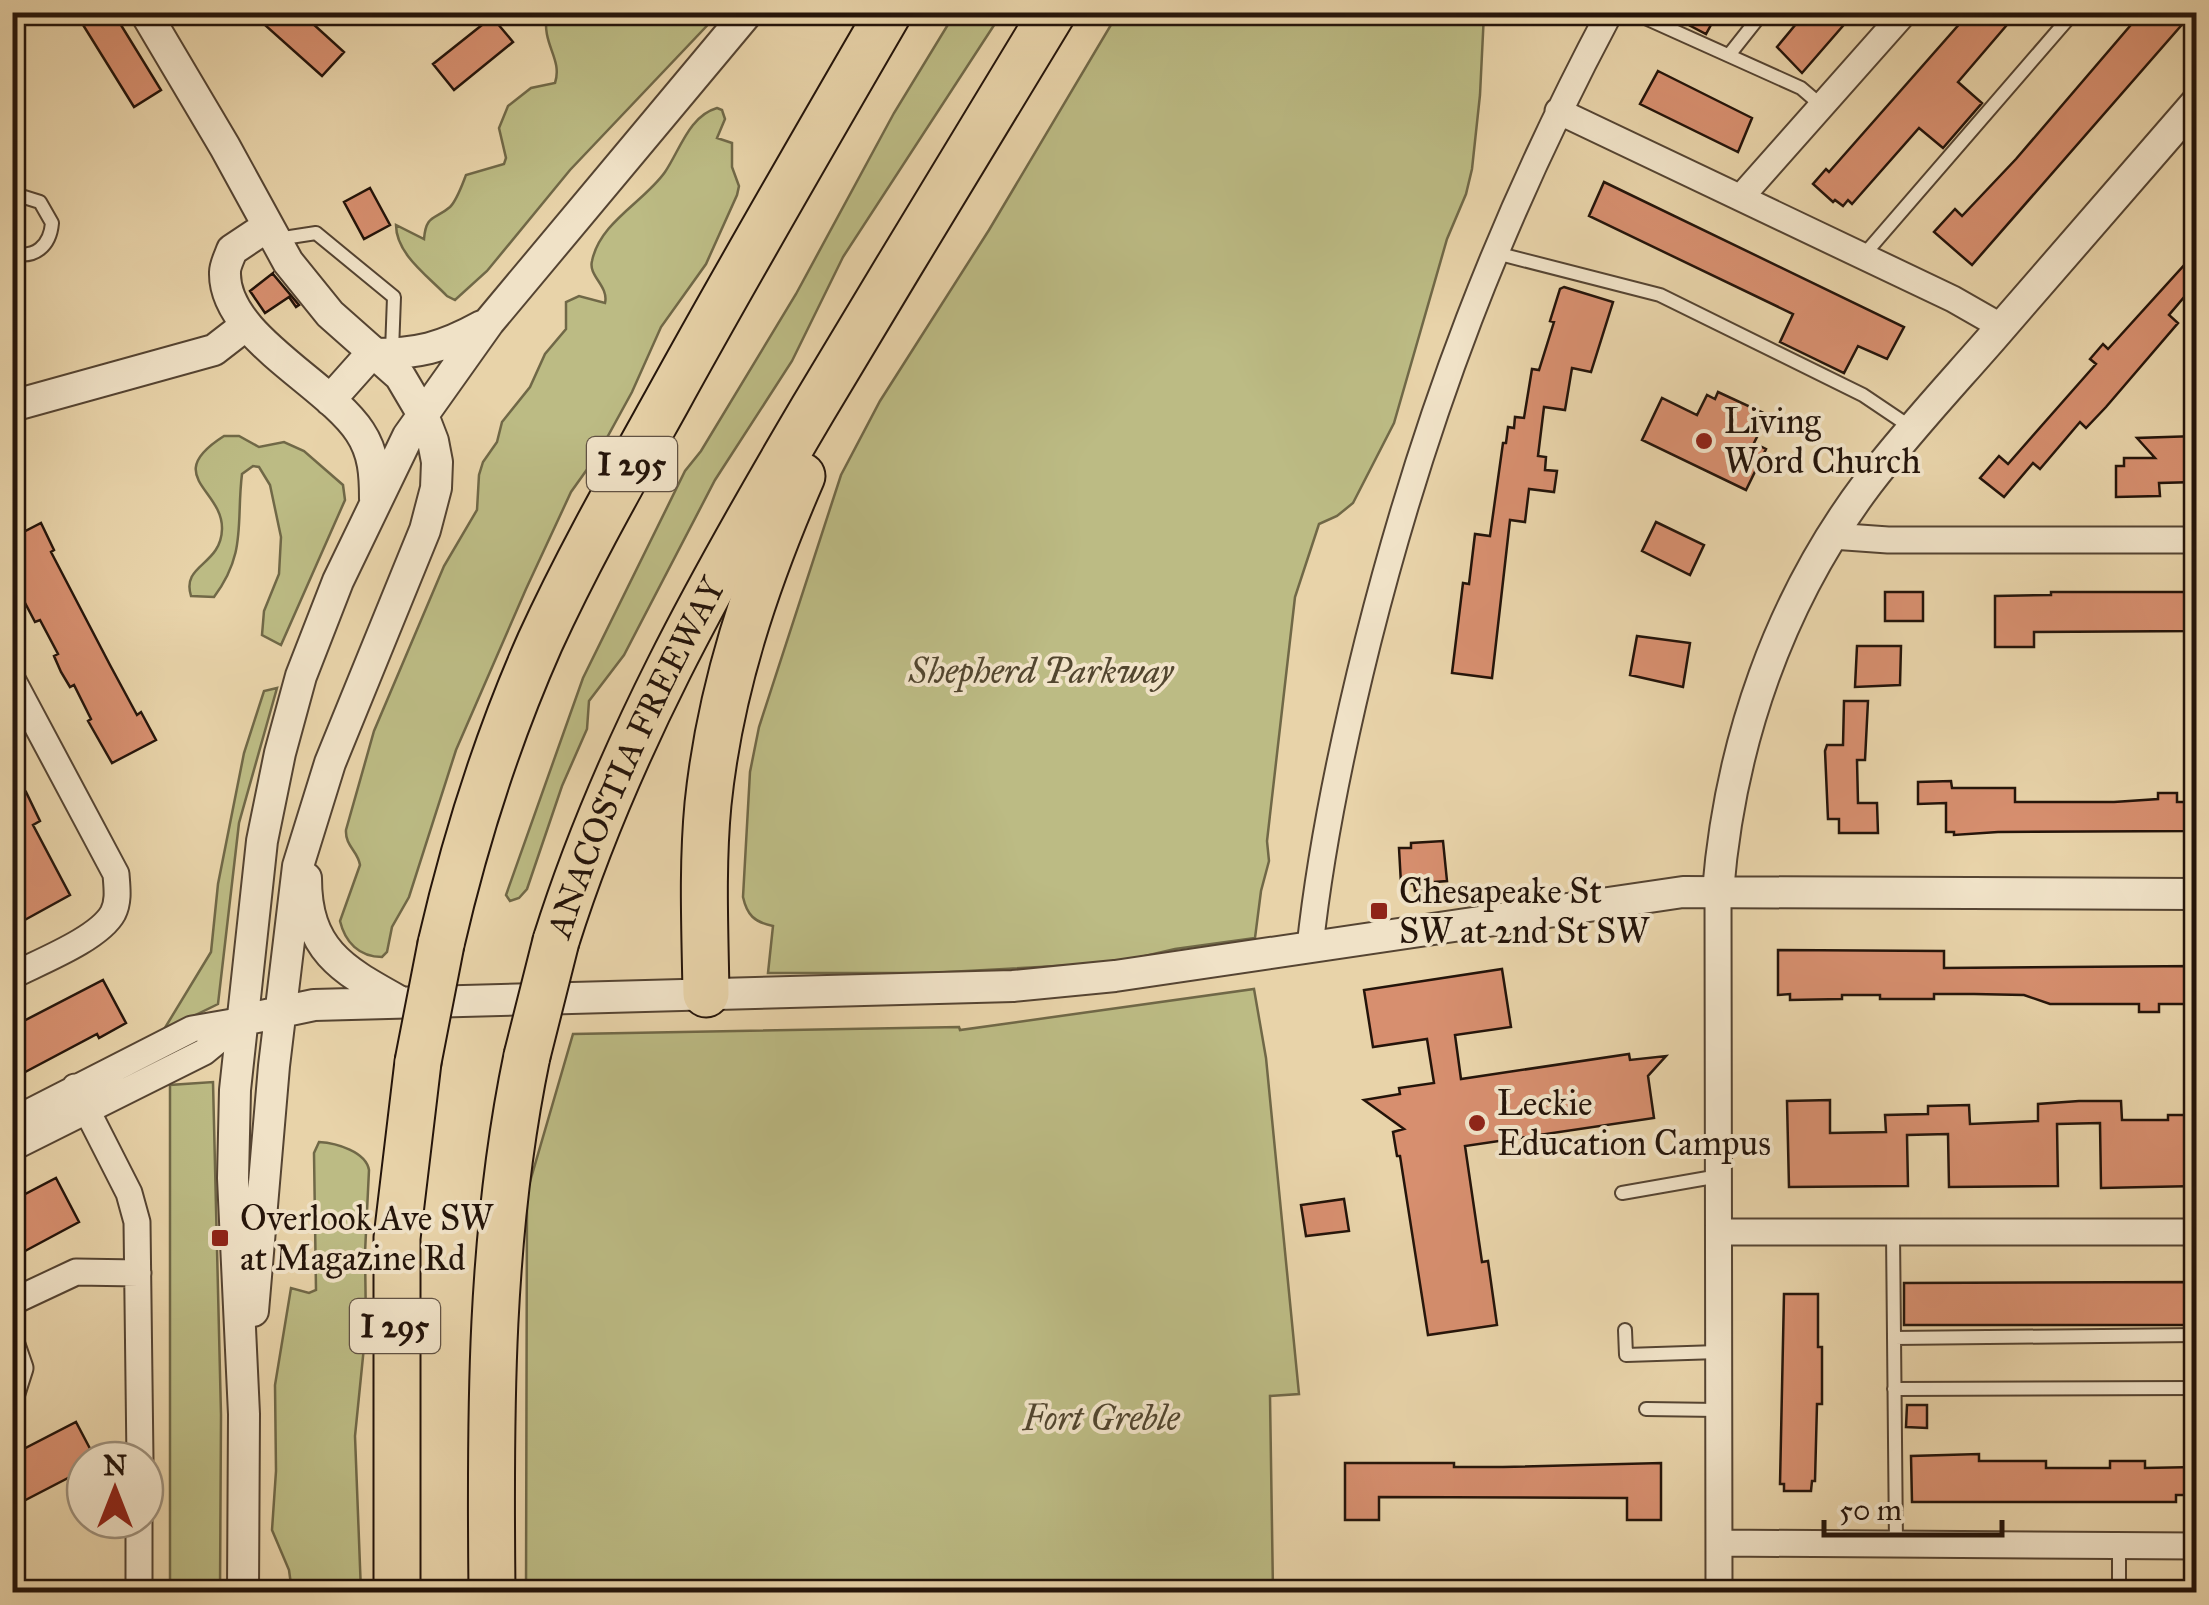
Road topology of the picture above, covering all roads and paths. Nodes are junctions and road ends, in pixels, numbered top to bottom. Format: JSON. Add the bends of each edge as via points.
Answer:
{"nodes":[{"id":1,"x":145,"y":12,"type":"edge"},
{"id":2,"x":748,"y":12,"type":"edge"},
{"id":3,"x":889,"y":12,"type":"edge"},
{"id":4,"x":1053,"y":12,"type":"edge"},
{"id":5,"x":1610,"y":12,"type":"edge"},
{"id":6,"x":1632,"y":12,"type":"edge"},
{"id":7,"x":1762,"y":12,"type":"edge"},
{"id":8,"x":1905,"y":12,"type":"edge"},
{"id":9,"x":2074,"y":12,"type":"edge"},
{"id":10,"x":1729,"y":55,"type":"junction"},
{"id":11,"x":2196,"y":104,"type":"edge"},
{"id":12,"x":1822,"y":107,"type":"junction"},
{"id":13,"x":1558,"y":111,"type":"junction"},
{"id":14,"x":961,"y":164,"type":"junction"},
{"id":15,"x":1742,"y":198,"type":"junction"},
{"id":16,"x":12,"y":199,"type":"edge"},
{"id":17,"x":272,"y":233,"type":"junction"},
{"id":18,"x":12,"y":252,"type":"edge"},
{"id":19,"x":1493,"y":252,"type":"junction"},
{"id":20,"x":1863,"y":256,"type":"junction"},
{"id":21,"x":489,"y":322,"type":"junction"},
{"id":22,"x":245,"y":326,"type":"junction"},
{"id":23,"x":2002,"y":327,"type":"junction"},
{"id":24,"x":382,"y":354,"type":"junction"},
{"id":25,"x":330,"y":400,"type":"junction"},
{"id":26,"x":12,"y":406,"type":"edge"},
{"id":27,"x":423,"y":415,"type":"junction"},
{"id":28,"x":1912,"y":428,"type":"junction"},
{"id":29,"x":374,"y":502,"type":"junction"},
{"id":30,"x":1832,"y":536,"type":"junction"},
{"id":31,"x":2196,"y":540,"type":"edge"},
{"id":32,"x":13,"y":684,"type":"edge"},
{"id":33,"x":306,"y":840,"type":"junction"},
{"id":34,"x":1718,"y":890,"type":"junction"},
{"id":35,"x":2196,"y":894,"type":"edge"},
{"id":36,"x":1310,"y":946,"type":"junction"},
{"id":37,"x":12,"y":976,"type":"edge"},
{"id":38,"x":706,"y":994,"type":"junction"},
{"id":39,"x":400,"y":1001,"type":"junction"},
{"id":40,"x":280,"y":1010,"type":"junction"},
{"id":41,"x":243,"y":1020,"type":"junction"},
{"id":42,"x":75,"y":1086,"type":"junction"},
{"id":43,"x":88,"y":1110,"type":"junction"},
{"id":44,"x":12,"y":1121,"type":"edge"},
{"id":45,"x":12,"y":1148,"type":"edge"},
{"id":46,"x":1719,"y":1176,"type":"junction"},
{"id":47,"x":1622,"y":1192,"type":"dead end"},
{"id":48,"x":1719,"y":1232,"type":"junction"},
{"id":49,"x":1892,"y":1232,"type":"junction"},
{"id":50,"x":2196,"y":1232,"type":"edge"},
{"id":51,"x":138,"y":1273,"type":"junction"},
{"id":52,"x":12,"y":1302,"type":"edge"},
{"id":53,"x":1626,"y":1330,"type":"dead end"},
{"id":54,"x":2196,"y":1335,"type":"edge"},
{"id":55,"x":1894,"y":1338,"type":"junction"},
{"id":56,"x":12,"y":1345,"type":"edge"},
{"id":57,"x":1718,"y":1352,"type":"junction"},
{"id":58,"x":1894,"y":1388,"type":"junction"},
{"id":59,"x":2196,"y":1388,"type":"edge"},
{"id":60,"x":12,"y":1393,"type":"edge"},
{"id":61,"x":1646,"y":1409,"type":"dead end"},
{"id":62,"x":1718,"y":1410,"type":"junction"},
{"id":63,"x":244,"y":1414,"type":"junction"},
{"id":64,"x":140,"y":1440,"type":"edge"},
{"id":65,"x":139,"y":1540,"type":"edge"},
{"id":66,"x":1719,"y":1544,"type":"junction"},
{"id":67,"x":1896,"y":1544,"type":"junction"},
{"id":68,"x":2118,"y":1546,"type":"junction"},
{"id":69,"x":2196,"y":1546,"type":"edge"},
{"id":70,"x":139,"y":1592,"type":"edge"},
{"id":71,"x":244,"y":1592,"type":"edge"},
{"id":72,"x":397,"y":1592,"type":"edge"},
{"id":73,"x":492,"y":1592,"type":"edge"},
{"id":74,"x":1719,"y":1592,"type":"edge"},
{"id":75,"x":2119,"y":1592,"type":"edge"}],
"edges":[{"from":1,"to":17,"type":"street"},
{"from":2,"to":21,"type":"street"},
{"from":3,"to":72,"type":"highway","number":"I 295","bridge":true,"via":[[564,592],[488,776],[459,867],[418,1062],[397,1238]]},
{"from":4,"to":14,"type":"highway","name":"ANACOSTIA FREEWAY","number":"I 295"},
{"from":5,"to":13,"type":"street"},
{"from":6,"to":10,"type":"lane"},
{"from":7,"to":10,"type":"lane"},
{"from":8,"to":12,"type":"street"},
{"from":9,"to":20,"type":"lane"},
{"from":10,"to":12,"type":"lane","via":[[1801,88]]},
{"from":11,"to":23,"type":"street"},
{"from":12,"to":15,"type":"street"},
{"from":13,"to":15,"type":"street"},
{"from":13,"to":19,"type":"street"},
{"from":14,"to":38,"type":"highway","via":[[823,428],[739,642],[708,807]]},
{"from":14,"to":73,"type":"highway","name":"ANACOSTIA FREEWAY","number":"I 295","bridge":true,"via":[[686,632],[604,804],[556,942],[512,1133],[496,1272]]},
{"from":15,"to":20,"type":"street"},
{"from":16,"to":18,"type":"lane","via":[[40,202],[52,224],[36,252]]},
{"from":17,"to":22,"type":"street","via":[[232,250],[225,272]]},
{"from":17,"to":24,"type":"street","via":[[313,295]]},
{"from":17,"to":24,"type":"lane","via":[[316,233],[394,297]]},
{"from":19,"to":28,"type":"lane","via":[[1660,295],[1863,394]]},
{"from":19,"to":36,"type":"street","via":[[1428,431],[1381,590],[1332,806]]},
{"from":20,"to":23,"type":"street"},
{"from":21,"to":24,"type":"street","via":[[440,348]]},
{"from":21,"to":27,"type":"street"},
{"from":22,"to":25,"type":"street"},
{"from":22,"to":26,"type":"street","via":[[214,350]]},
{"from":23,"to":28,"type":"street"},
{"from":24,"to":25,"type":"street"},
{"from":24,"to":27,"type":"street"},
{"from":25,"to":29,"type":"street","via":[[366,442]]},
{"from":27,"to":29,"type":"street"},
{"from":27,"to":33,"type":"street","via":[[437,462],[430,517],[330,763]]},
{"from":28,"to":30,"type":"street"},
{"from":29,"to":41,"type":"street","via":[[318,631],[283,740],[260,854]]},
{"from":30,"to":31,"type":"street"},
{"from":30,"to":34,"type":"street","via":[[1784,624],[1755,699]]},
{"from":32,"to":37,"type":"street","via":[[116,874],[117,900],[100,930]]},
{"from":33,"to":39,"type":"street","via":[[307,902],[324,950]]},
{"from":33,"to":40,"type":"street","via":[[291,903]]},
{"from":34,"to":35,"type":"street"},
{"from":34,"to":36,"type":"street"},
{"from":34,"to":46,"type":"street"},
{"from":36,"to":38,"type":"street","via":[[1013,986]]},
{"from":38,"to":39,"type":"street"},
{"from":39,"to":40,"type":"street"},
{"from":40,"to":41,"type":"street"},
{"from":40,"to":63,"type":"street"},
{"from":41,"to":42,"type":"street","via":[[192,1029]]},
{"from":41,"to":43,"type":"street","via":[[204,1052]]},
{"from":41,"to":63,"type":"street","via":[[233,1178]]},
{"from":42,"to":43,"type":"street"},
{"from":42,"to":44,"type":"street"},
{"from":43,"to":45,"type":"street"},
{"from":43,"to":51,"type":"street","via":[[135,1208]]},
{"from":46,"to":47,"type":"lane"},
{"from":46,"to":48,"type":"street"},
{"from":48,"to":49,"type":"street"},
{"from":48,"to":57,"type":"street"},
{"from":49,"to":50,"type":"street"},
{"from":49,"to":55,"type":"lane"},
{"from":51,"to":52,"type":"street","via":[[76,1272]]},
{"from":51,"to":64,"type":"street"},
{"from":53,"to":57,"type":"lane","via":[[1626,1356]]},
{"from":54,"to":55,"type":"lane"},
{"from":55,"to":58,"type":"lane"},
{"from":56,"to":60,"type":"street","via":[[20,1368]]},
{"from":57,"to":62,"type":"street"},
{"from":58,"to":59,"type":"lane"},
{"from":58,"to":67,"type":"lane"},
{"from":61,"to":62,"type":"lane"},
{"from":62,"to":66,"type":"street"},
{"from":63,"to":71,"type":"street"},
{"from":65,"to":70,"type":"street"},
{"from":66,"to":67,"type":"street"},
{"from":66,"to":74,"type":"street"},
{"from":67,"to":68,"type":"street"},
{"from":68,"to":69,"type":"street"},
{"from":68,"to":75,"type":"lane"}]}
